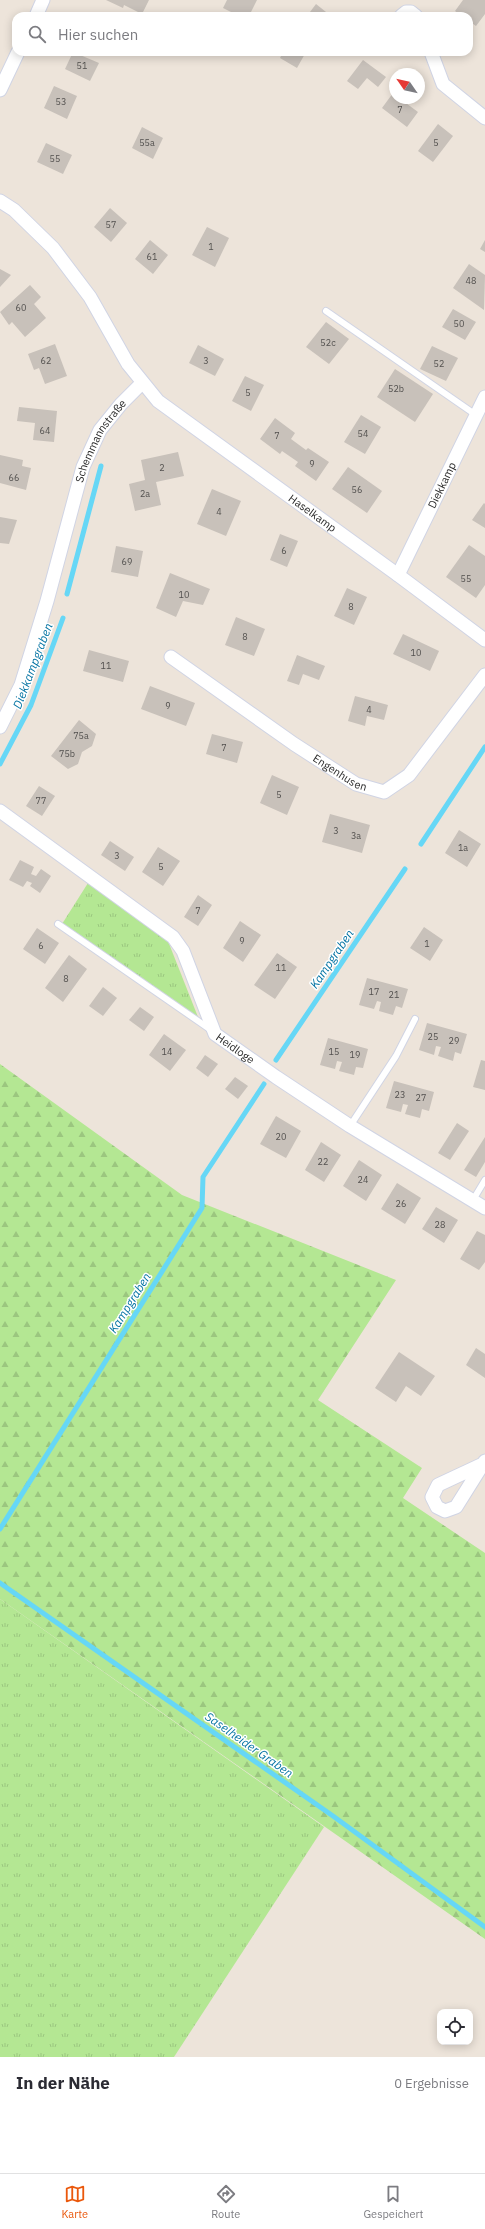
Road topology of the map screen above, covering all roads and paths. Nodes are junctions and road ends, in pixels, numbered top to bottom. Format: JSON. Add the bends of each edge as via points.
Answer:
{"nodes":[{"id":1,"x":43,"y":0,"type":"edge"},
{"id":2,"x":38,"y":12,"type":"edge"},
{"id":3,"x":16,"y":56,"type":"edge"},
{"id":4,"x":432,"y":56,"type":"edge"},
{"id":5,"x":0,"y":90,"type":"edge"},
{"id":6,"x":485,"y":118,"type":"edge"},
{"id":7,"x":0,"y":201,"type":"edge"},
{"id":8,"x":326,"y":310,"type":"dead end"},
{"id":9,"x":142,"y":383,"type":"junction"},
{"id":10,"x":485,"y":397,"type":"edge"},
{"id":11,"x":476,"y":416,"type":"junction"},
{"id":12,"x":398,"y":574,"type":"junction"},
{"id":13,"x":485,"y":640,"type":"edge"},
{"id":14,"x":171,"y":657,"type":"dead end"},
{"id":15,"x":485,"y":675,"type":"edge"},
{"id":16,"x":0,"y":727,"type":"edge"},
{"id":17,"x":0,"y":811,"type":"edge"},
{"id":18,"x":58,"y":924,"type":"dead end"},
{"id":19,"x":415,"y":1019,"type":"dead end"},
{"id":20,"x":215,"y":1034,"type":"junction"},
{"id":21,"x":350,"y":1126,"type":"junction"},
{"id":22,"x":485,"y":1180,"type":"edge"},
{"id":23,"x":473,"y":1200,"type":"junction"},
{"id":24,"x":485,"y":1208,"type":"edge"}],
"edges":[{"from":1,"to":2,"type":"street"},
{"from":3,"to":5,"type":"street"},
{"from":4,"to":6,"type":"street","via":[[443,84]]},
{"from":7,"to":9,"type":"street","via":[[14,210],[53,248],[90,297]]},
{"from":8,"to":11,"type":"lane"},
{"from":9,"to":12,"type":"street","name":"Haselkamp","via":[[158,401]]},
{"from":9,"to":16,"type":"street","name":"Schemmannstraße","via":[[100,430],[83,467],[47,601],[21,685]]},
{"from":10,"to":11,"type":"street","name":"Diekkamp"},
{"from":11,"to":12,"type":"street","name":"Diekkamp"},
{"from":12,"to":13,"type":"street","name":"Haselkamp"},
{"from":14,"to":15,"type":"street","name":"Engenhusen","via":[[294,744],[356,784],[384,792],[408,775]]},
{"from":17,"to":20,"type":"street","name":"Heidloge","via":[[173,937],[183,951]]},
{"from":18,"to":20,"type":"lane"},
{"from":19,"to":21,"type":"lane","via":[[396,1056]]},
{"from":20,"to":21,"type":"street","name":"Heidloge"},
{"from":21,"to":23,"type":"street","name":"Heidloge"},
{"from":22,"to":23,"type":"lane"},
{"from":23,"to":24,"type":"street","name":"Heidloge"}]}
